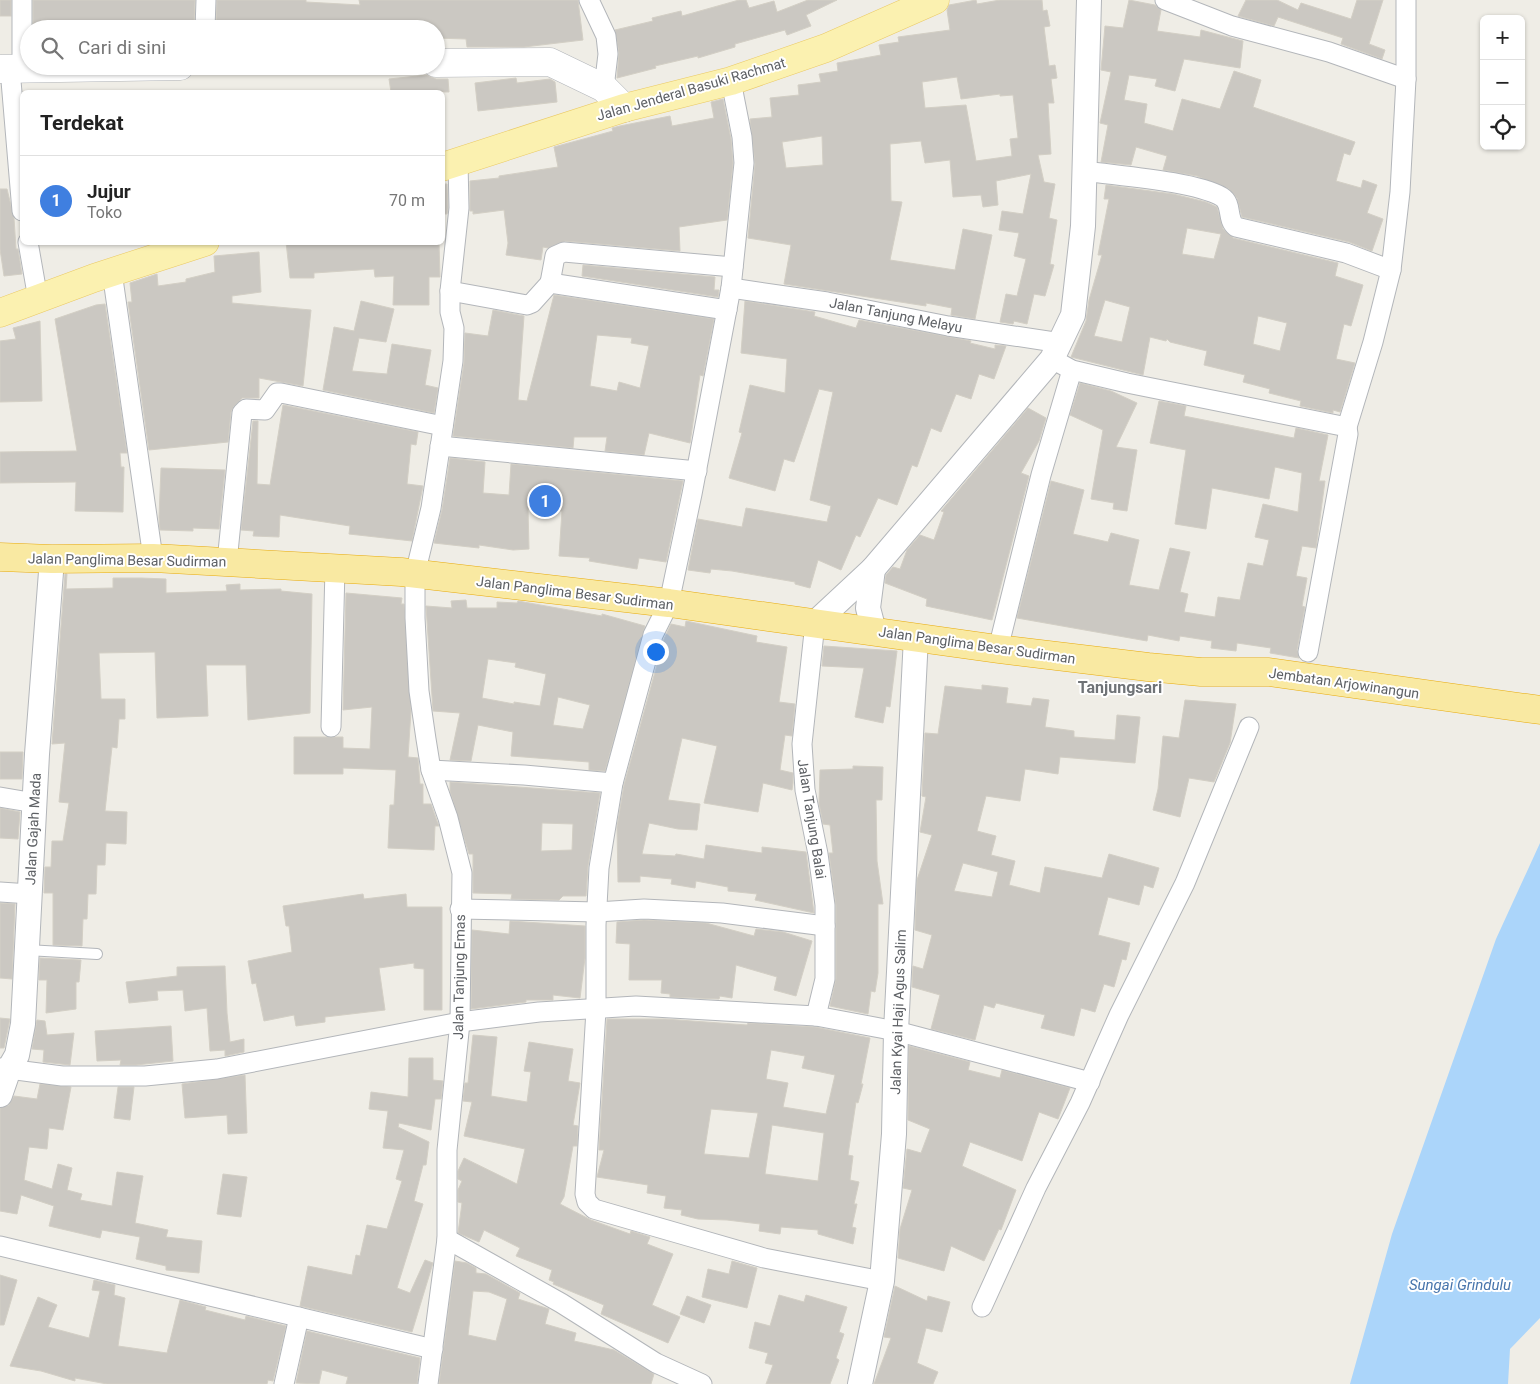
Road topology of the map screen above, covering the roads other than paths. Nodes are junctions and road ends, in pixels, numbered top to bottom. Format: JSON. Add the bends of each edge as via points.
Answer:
{"nodes":[{"id":1,"x":22,"y":0,"type":"edge"},
{"id":2,"x":206,"y":0,"type":"edge"},
{"id":3,"x":589,"y":0,"type":"edge"},
{"id":4,"x":935,"y":0,"type":"edge"},
{"id":5,"x":1089,"y":0,"type":"edge"},
{"id":6,"x":1164,"y":0,"type":"edge"},
{"id":7,"x":1406,"y":0,"type":"edge"},
{"id":8,"x":205,"y":20,"type":"edge"},
{"id":9,"x":445,"y":63,"type":"edge"},
{"id":10,"x":10,"y":69,"type":"edge"},
{"id":11,"x":1406,"y":79,"type":"junction"},
{"id":12,"x":731,"y":81,"type":"junction"},
{"id":13,"x":604,"y":88,"type":"junction"},
{"id":14,"x":624,"y":108,"type":"junction"},
{"id":15,"x":450,"y":164,"type":"edge"},
{"id":16,"x":1085,"y":171,"type":"junction"},
{"id":17,"x":20,"y":187,"type":"edge"},
{"id":18,"x":29,"y":245,"type":"edge"},
{"id":19,"x":196,"y":245,"type":"edge"},
{"id":20,"x":733,"y":267,"type":"junction"},
{"id":21,"x":1391,"y":270,"type":"junction"},
{"id":22,"x":112,"y":272,"type":"junction"},
{"id":23,"x":550,"y":283,"type":"junction"},
{"id":24,"x":731,"y":288,"type":"junction"},
{"id":25,"x":450,"y":291,"type":"junction"},
{"id":26,"x":38,"y":299,"type":"junction"},
{"id":27,"x":726,"y":310,"type":"junction"},
{"id":28,"x":0,"y":313,"type":"edge"},
{"id":29,"x":1062,"y":357,"type":"junction"},
{"id":30,"x":443,"y":426,"type":"junction"},
{"id":31,"x":1347,"y":426,"type":"junction"},
{"id":32,"x":440,"y":446,"type":"junction"},
{"id":33,"x":697,"y":471,"type":"junction"},
{"id":34,"x":0,"y":557,"type":"edge"},
{"id":35,"x":153,"y":558,"type":"junction"},
{"id":36,"x":52,"y":559,"type":"junction"},
{"id":37,"x":227,"y":562,"type":"junction"},
{"id":38,"x":335,"y":568,"type":"junction"},
{"id":39,"x":873,"y":569,"type":"junction"},
{"id":40,"x":415,"y":574,"type":"junction"},
{"id":41,"x":669,"y":603,"type":"junction"},
{"id":42,"x":815,"y":623,"type":"junction"},
{"id":43,"x":874,"y":631,"type":"junction"},
{"id":44,"x":916,"y":637,"type":"junction"},
{"id":45,"x":998,"y":649,"type":"junction"},
{"id":46,"x":1308,"y":652,"type":"dead end"},
{"id":47,"x":1148,"y":667,"type":"joint"},
{"id":48,"x":1540,"y":710,"type":"edge"},
{"id":49,"x":331,"y":727,"type":"dead end"},
{"id":50,"x":1249,"y":727,"type":"dead end"},
{"id":51,"x":431,"y":770,"type":"junction"},
{"id":52,"x":613,"y":784,"type":"junction"},
{"id":53,"x":0,"y":797,"type":"edge"},
{"id":54,"x":34,"y":803,"type":"junction"},
{"id":55,"x":0,"y":892,"type":"edge"},
{"id":56,"x":30,"y":894,"type":"junction"},
{"id":57,"x":460,"y":909,"type":"junction"},
{"id":58,"x":597,"y":912,"type":"junction"},
{"id":59,"x":825,"y":926,"type":"junction"},
{"id":60,"x":27,"y":950,"type":"junction"},
{"id":61,"x":98,"y":954,"type":"dead end"},
{"id":62,"x":596,"y":1010,"type":"junction"},
{"id":63,"x":816,"y":1016,"type":"junction"},
{"id":64,"x":460,"y":1022,"type":"junction"},
{"id":65,"x":896,"y":1031,"type":"junction"},
{"id":66,"x":4,"y":1068,"type":"edge"},
{"id":67,"x":1090,"y":1082,"type":"junction"},
{"id":68,"x":0,"y":1095,"type":"edge"},
{"id":69,"x":447,"y":1239,"type":"junction"},
{"id":70,"x":0,"y":1246,"type":"edge"},
{"id":71,"x":882,"y":1281,"type":"junction"},
{"id":72,"x":982,"y":1307,"type":"dead end"},
{"id":73,"x":299,"y":1317,"type":"junction"},
{"id":74,"x":433,"y":1350,"type":"junction"},
{"id":75,"x":284,"y":1384,"type":"edge"},
{"id":76,"x":428,"y":1384,"type":"edge"},
{"id":77,"x":702,"y":1384,"type":"edge"},
{"id":78,"x":860,"y":1384,"type":"edge"}],
"edges":[{"from":1,"to":10,"type":"street"},
{"from":2,"to":8,"type":"street"},
{"from":3,"to":13,"type":"street","via":[[606,36],[608,54]]},
{"from":4,"to":12,"type":"main road","name":"Jalan Jenderal Basuki Rachmat","via":[[826,48]]},
{"from":5,"to":16,"type":"street"},
{"from":6,"to":11,"type":"street","via":[[1232,26]]},
{"from":7,"to":11,"type":"street"},
{"from":9,"to":13,"type":"main road","via":[[550,62]]},
{"from":10,"to":17,"type":"street"},
{"from":11,"to":21,"type":"street","via":[[1400,192]]},
{"from":12,"to":14,"type":"main road","name":"Jalan Jenderal Basuki Rachmat"},
{"from":12,"to":20,"type":"street","via":[[744,163]]},
{"from":13,"to":14,"type":"main road"},
{"from":14,"to":15,"type":"main road","name":"Jalan Jenderal Basuki Rachmat"},
{"from":15,"to":25,"type":"street","name":"Jalan Tanjung Emas","via":[[459,208]]},
{"from":16,"to":21,"type":"street","via":[[1191,187],[1222,197],[1236,227],[1346,253]]},
{"from":16,"to":29,"type":"street","via":[[1084,226],[1073,314]]},
{"from":18,"to":26,"type":"street"},
{"from":19,"to":22,"type":"main road"},
{"from":20,"to":23,"type":"street","via":[[560,253],[556,256]]},
{"from":20,"to":24,"type":"street"},
{"from":21,"to":31,"type":"street"},
{"from":22,"to":26,"type":"main road"},
{"from":22,"to":35,"type":"street"},
{"from":23,"to":25,"type":"street","via":[[541,296],[527,305]]},
{"from":23,"to":27,"type":"street"},
{"from":24,"to":27,"type":"street"},
{"from":24,"to":29,"type":"street","name":"Jalan Tanjung Melayu","via":[[827,302],[948,326]]},
{"from":25,"to":30,"type":"street","name":"Jalan Tanjung Emas","via":[[453,361]]},
{"from":26,"to":28,"type":"main road"},
{"from":27,"to":33,"type":"street"},
{"from":29,"to":31,"type":"street","name":"Jalan Tanjung Melayu","via":[[1127,384]]},
{"from":29,"to":39,"type":"street"},
{"from":29,"to":45,"type":"street","via":[[1041,475]]},
{"from":30,"to":32,"type":"street","name":"Jalan Tanjung Emas"},
{"from":30,"to":37,"type":"street","via":[[281,393],[277,393],[265,410],[246,409],[242,413]]},
{"from":31,"to":46,"type":"street"},
{"from":32,"to":33,"type":"street"},
{"from":32,"to":40,"type":"street","name":"Jalan Tanjung Emas","via":[[431,508]]},
{"from":33,"to":41,"type":"street"},
{"from":34,"to":36,"type":"highway","name":"Jalan Panglima Besar Sudirman"},
{"from":35,"to":36,"type":"highway","name":"Jalan Panglima Besar Sudirman"},
{"from":35,"to":37,"type":"highway","name":"Jalan Panglima Besar Sudirman"},
{"from":36,"to":54,"type":"street","name":"Jalan Gajah Mada"},
{"from":37,"to":38,"type":"highway","name":"Jalan Panglima Besar Sudirman"},
{"from":38,"to":40,"type":"highway","name":"Jalan Panglima Besar Sudirman"},
{"from":38,"to":49,"type":"street"},
{"from":39,"to":42,"type":"street"},
{"from":39,"to":43,"type":"street","via":[[868,608]]},
{"from":40,"to":41,"type":"highway","name":"Jalan Panglima Besar Sudirman"},
{"from":40,"to":51,"type":"street","name":"Jalan Tanjung Emas","via":[[419,691]]},
{"from":41,"to":42,"type":"highway","name":"Jalan Panglima Besar Sudirman"},
{"from":41,"to":52,"type":"street","via":[[653,635]]},
{"from":42,"to":43,"type":"highway","name":"Jalan Panglima Besar Sudirman"},
{"from":42,"to":59,"type":"street","name":"Jalan Tanjung Balai","via":[[802,744],[805,790],[818,854]]},
{"from":43,"to":44,"type":"highway","name":"Jalan Panglima Besar Sudirman"},
{"from":44,"to":45,"type":"highway","name":"Jalan Panglima Besar Sudirman"},
{"from":44,"to":65,"type":"street","name":"Jalan Kyai Haji Agus Salim"},
{"from":45,"to":47,"type":"highway","name":"Jalan Panglima Besar Sudirman"},
{"from":47,"to":48,"type":"highway","name":"Jembatan Arjowinangun","via":[[1201,672],[1269,672]]},
{"from":50,"to":67,"type":"street","via":[[1185,883],[1119,1015]]},
{"from":51,"to":52,"type":"street"},
{"from":51,"to":57,"type":"street","name":"Jalan Tanjung Emas","via":[[462,873]]},
{"from":52,"to":58,"type":"street"},
{"from":53,"to":54,"type":"street"},
{"from":54,"to":56,"type":"street","name":"Jalan Gajah Mada"},
{"from":55,"to":56,"type":"street"},
{"from":56,"to":60,"type":"street","name":"Jalan Gajah Mada"},
{"from":57,"to":58,"type":"street"},
{"from":57,"to":64,"type":"street","name":"Jalan Tanjung Emas"},
{"from":58,"to":59,"type":"street","via":[[644,909],[722,913]]},
{"from":58,"to":62,"type":"street"},
{"from":59,"to":63,"type":"street","name":"Jalan Tanjung Balai","via":[[824,978]]},
{"from":60,"to":61,"type":"lane"},
{"from":60,"to":66,"type":"street","name":"Jalan Gajah Mada","via":[[23,1024],[17,1055]]},
{"from":62,"to":63,"type":"street","via":[[636,1006]]},
{"from":62,"to":64,"type":"street","via":[[539,1012]]},
{"from":62,"to":71,"type":"street","via":[[585,1194],[590,1206],[764,1258]]},
{"from":63,"to":65,"type":"street"},
{"from":64,"to":66,"type":"street","via":[[217,1069],[145,1076],[62,1076]]},
{"from":64,"to":69,"type":"street","name":"Jalan Tanjung Emas","via":[[447,1150]]},
{"from":65,"to":67,"type":"street"},
{"from":65,"to":71,"type":"street","name":"Jalan Kyai Haji Agus Salim","via":[[894,1134]]},
{"from":66,"to":68,"type":"street","name":"Jalan Gajah Mada"},
{"from":67,"to":72,"type":"street","via":[[1036,1188]]},
{"from":69,"to":74,"type":"street","name":"Jalan Tanjung Emas"},
{"from":69,"to":77,"type":"street","via":[[561,1303],[656,1363]]},
{"from":70,"to":73,"type":"street"},
{"from":71,"to":78,"type":"street","name":"Jalan Kyai Haji Agus Salim"},
{"from":73,"to":74,"type":"street"},
{"from":73,"to":75,"type":"street"},
{"from":74,"to":76,"type":"street","name":"Jalan Tanjung Emas"}]}
